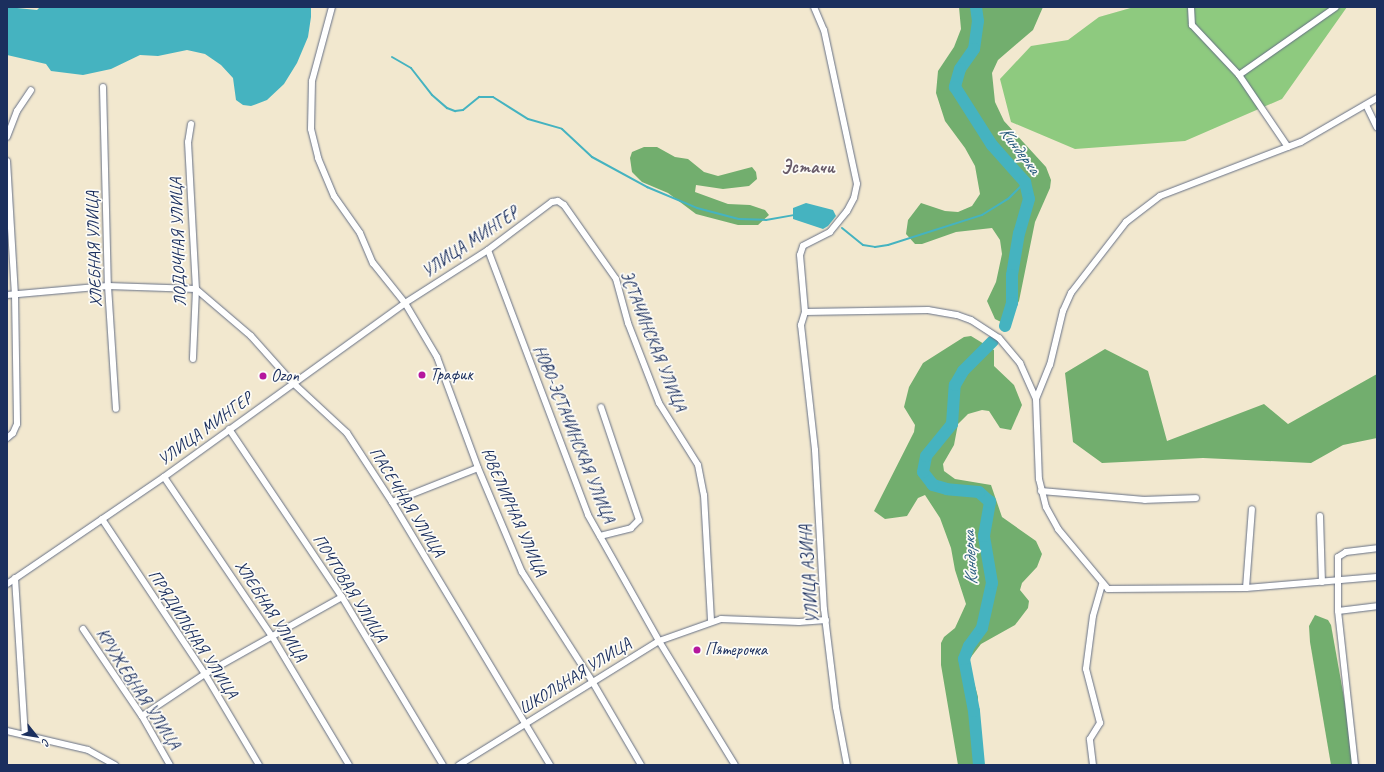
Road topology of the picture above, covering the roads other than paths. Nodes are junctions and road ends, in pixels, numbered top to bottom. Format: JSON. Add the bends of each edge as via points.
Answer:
{"nodes":[{"id":1,"x":332,"y":7,"type":"edge"},
{"id":2,"x":814,"y":7,"type":"edge"},
{"id":3,"x":1191,"y":7,"type":"edge"},
{"id":4,"x":1336,"y":7,"type":"edge"},
{"id":5,"x":1239,"y":75,"type":"junction"},
{"id":6,"x":104,"y":87,"type":"dead end"},
{"id":7,"x":30,"y":90,"type":"dead end"},
{"id":8,"x":1377,"y":98,"type":"edge"},
{"id":9,"x":1366,"y":105,"type":"junction"},
{"id":10,"x":191,"y":124,"type":"dead end"},
{"id":11,"x":1377,"y":128,"type":"edge"},
{"id":12,"x":7,"y":137,"type":"edge"},
{"id":13,"x":1288,"y":147,"type":"junction"},
{"id":14,"x":7,"y":161,"type":"edge"},
{"id":15,"x":558,"y":201,"type":"joint"},
{"id":16,"x":488,"y":250,"type":"junction"},
{"id":17,"x":108,"y":286,"type":"junction"},
{"id":18,"x":196,"y":290,"type":"junction"},
{"id":19,"x":15,"y":294,"type":"junction"},
{"id":20,"x":7,"y":295,"type":"edge"},
{"id":21,"x":405,"y":303,"type":"junction"},
{"id":22,"x":805,"y":312,"type":"junction"},
{"id":23,"x":193,"y":359,"type":"dead end"},
{"id":24,"x":292,"y":382,"type":"junction"},
{"id":25,"x":1036,"y":399,"type":"junction"},
{"id":26,"x":601,"y":407,"type":"dead end"},
{"id":27,"x":116,"y":409,"type":"dead end"},
{"id":28,"x":229,"y":429,"type":"junction"},
{"id":29,"x":7,"y":438,"type":"edge"},
{"id":30,"x":478,"y":468,"type":"junction"},
{"id":31,"x":164,"y":476,"type":"junction"},
{"id":32,"x":1041,"y":491,"type":"junction"},
{"id":33,"x":1196,"y":498,"type":"dead end"},
{"id":34,"x":392,"y":502,"type":"junction"},
{"id":35,"x":1252,"y":509,"type":"dead end"},
{"id":36,"x":1320,"y":516,"type":"dead end"},
{"id":37,"x":102,"y":519,"type":"junction"},
{"id":38,"x":600,"y":536,"type":"junction"},
{"id":39,"x":1377,"y":548,"type":"edge"},
{"id":40,"x":1377,"y":577,"type":"edge"},
{"id":41,"x":16,"y":578,"type":"junction"},
{"id":42,"x":1338,"y":581,"type":"junction"},
{"id":43,"x":1322,"y":582,"type":"junction"},
{"id":44,"x":7,"y":584,"type":"edge"},
{"id":45,"x":1102,"y":584,"type":"junction"},
{"id":46,"x":1246,"y":588,"type":"junction"},
{"id":47,"x":342,"y":597,"type":"junction"},
{"id":48,"x":1377,"y":606,"type":"edge"},
{"id":49,"x":1338,"y":611,"type":"junction"},
{"id":50,"x":826,"y":620,"type":"junction"},
{"id":51,"x":711,"y":621,"type":"junction"},
{"id":52,"x":83,"y":629,"type":"dead end"},
{"id":53,"x":273,"y":638,"type":"junction"},
{"id":54,"x":660,"y":641,"type":"junction"},
{"id":55,"x":205,"y":674,"type":"junction"},
{"id":56,"x":592,"y":681,"type":"junction"},
{"id":57,"x":142,"y":716,"type":"junction"},
{"id":58,"x":526,"y":723,"type":"junction"},
{"id":59,"x":7,"y":731,"type":"edge"},
{"id":60,"x":25,"y":734,"type":"junction"},
{"id":61,"x":115,"y":765,"type":"edge"},
{"id":62,"x":170,"y":765,"type":"edge"},
{"id":63,"x":259,"y":765,"type":"edge"},
{"id":64,"x":349,"y":765,"type":"edge"},
{"id":65,"x":443,"y":765,"type":"edge"},
{"id":66,"x":459,"y":765,"type":"edge"},
{"id":67,"x":550,"y":765,"type":"edge"},
{"id":68,"x":641,"y":765,"type":"edge"},
{"id":69,"x":735,"y":765,"type":"edge"},
{"id":70,"x":847,"y":765,"type":"edge"},
{"id":71,"x":1093,"y":765,"type":"edge"},
{"id":72,"x":1355,"y":765,"type":"edge"}],
"edges":[{"from":1,"to":21,"type":"street","name":"ЮВЕЛИРНАЯ УЛИЦА","via":[[312,80],[311,129],[318,158],[334,196],[360,233],[373,263]]},
{"from":2,"to":22,"type":"street","name":"УЛИЦА АЗИНА","via":[[824,30],[857,184],[854,198],[847,211],[830,232],[803,246],[800,255]]},
{"from":3,"to":5,"type":"street","via":[[1192,25]]},
{"from":4,"to":5,"type":"street"},
{"from":5,"to":13,"type":"street"},
{"from":6,"to":17,"type":"street","name":"ХЛЕБНАЯ УЛИЦА"},
{"from":7,"to":12,"type":"street","via":[[17,111]]},
{"from":8,"to":9,"type":"street"},
{"from":9,"to":11,"type":"street"},
{"from":9,"to":13,"type":"street","via":[[1330,127]]},
{"from":10,"to":18,"type":"street","name":"ЛОДОЧНАЯ УЛИЦА","via":[[188,142]]},
{"from":13,"to":25,"type":"street","via":[[1160,196],[1126,222],[1070,293],[1050,365]]},
{"from":14,"to":19,"type":"street"},
{"from":15,"to":16,"type":"street","name":"УЛИЦА МИНГЕР","via":[[552,202]]},
{"from":15,"to":51,"type":"street","name":"ЭСТАЧИНСКАЯ УЛИЦА","via":[[564,205],[616,279],[628,323],[659,403],[698,465],[702,483]]},
{"from":16,"to":21,"type":"street","name":"УЛИЦА МИНГЕР"},
{"from":16,"to":38,"type":"street","name":"НОВО-ЭСТАЧИНСКАЯ УЛИЦА","via":[[588,515]]},
{"from":17,"to":18,"type":"street"},
{"from":17,"to":19,"type":"street"},
{"from":17,"to":27,"type":"street","name":"ХЛЕБНАЯ УЛИЦА"},
{"from":18,"to":23,"type":"street","name":"ЛОДОЧНАЯ УЛИЦА"},
{"from":18,"to":24,"type":"street","name":"ПАСЕЧНАЯ УЛИЦА","via":[[251,336]]},
{"from":19,"to":20,"type":"street"},
{"from":19,"to":29,"type":"street","via":[[17,424]]},
{"from":21,"to":24,"type":"street","name":"УЛИЦА МИНГЕР"},
{"from":21,"to":30,"type":"street","name":"ЮВЕЛИРНАЯ УЛИЦА","via":[[437,357]]},
{"from":22,"to":25,"type":"street","via":[[928,310],[957,315],[988,330],[1009,348],[1028,378]]},
{"from":22,"to":50,"type":"street","name":"УЛИЦА АЗИНА","via":[[801,325],[815,450]]},
{"from":24,"to":28,"type":"street","name":"УЛИЦА МИНГЕР"},
{"from":24,"to":34,"type":"street","name":"ПАСЕЧНАЯ УЛИЦА","via":[[347,433]]},
{"from":25,"to":32,"type":"street"},
{"from":26,"to":38,"type":"street","via":[[639,520],[631,528]]},
{"from":28,"to":31,"type":"street","name":"УЛИЦА МИНГЕР"},
{"from":28,"to":47,"type":"street","name":"ПОЧТОВАЯ УЛИЦА"},
{"from":30,"to":34,"type":"street"},
{"from":30,"to":56,"type":"street","name":"ЮВЕЛИРНАЯ УЛИЦА","via":[[522,572]]},
{"from":31,"to":37,"type":"street","name":"УЛИЦА МИНГЕР"},
{"from":31,"to":53,"type":"street","name":"ХЛЕБНАЯ УЛИЦА"},
{"from":32,"to":33,"type":"street","via":[[1145,500]]},
{"from":32,"to":45,"type":"street","via":[[1058,529]]},
{"from":34,"to":58,"type":"street","name":"ПАСЕЧНАЯ УЛИЦА"},
{"from":35,"to":46,"type":"street"},
{"from":36,"to":43,"type":"street"},
{"from":37,"to":41,"type":"street","name":"УЛИЦА МИНГЕР"},
{"from":37,"to":55,"type":"street","name":"ПРЯДИЛЬНАЯ УЛИЦА"},
{"from":38,"to":54,"type":"street","name":"НОВО-ЭСТАЧИНСКАЯ УЛИЦА"},
{"from":39,"to":42,"type":"street","via":[[1346,552],[1338,557]]},
{"from":40,"to":42,"type":"street"},
{"from":41,"to":44,"type":"street","name":"УЛИЦА МИНГЕР"},
{"from":41,"to":60,"type":"street"},
{"from":42,"to":43,"type":"street"},
{"from":42,"to":49,"type":"street"},
{"from":43,"to":46,"type":"street"},
{"from":45,"to":46,"type":"street","via":[[1115,590]]},
{"from":45,"to":71,"type":"street","via":[[1093,616],[1086,669],[1100,723],[1090,739]]},
{"from":47,"to":53,"type":"street"},
{"from":47,"to":65,"type":"street","name":"ПОЧТОВАЯ УЛИЦА"},
{"from":48,"to":49,"type":"street"},
{"from":49,"to":72,"type":"street"},
{"from":50,"to":51,"type":"street","name":"ШКОЛЬНАЯ УЛИЦА"},
{"from":50,"to":70,"type":"street","name":"УЛИЦА АЗИНА","via":[[836,707]]},
{"from":51,"to":54,"type":"street","name":"ШКОЛЬНАЯ УЛИЦА"},
{"from":52,"to":57,"type":"street","name":"КРУЖЕВНАЯ УЛИЦА"},
{"from":53,"to":55,"type":"street"},
{"from":53,"to":64,"type":"street","name":"ХЛЕБНАЯ УЛИЦА"},
{"from":54,"to":56,"type":"street","name":"ШКОЛЬНАЯ УЛИЦА"},
{"from":54,"to":69,"type":"street","name":"НОВО-ЭСТАЧИНСКАЯ УЛИЦА"},
{"from":55,"to":57,"type":"street"},
{"from":55,"to":63,"type":"street","name":"ПРЯДИЛЬНАЯ УЛИЦА"},
{"from":56,"to":58,"type":"street","name":"ШКОЛЬНАЯ УЛИЦА"},
{"from":56,"to":68,"type":"street","name":"ЮВЕЛИРНАЯ УЛИЦА"},
{"from":57,"to":62,"type":"street","name":"КРУЖЕВНАЯ УЛИЦА"},
{"from":58,"to":66,"type":"street","name":"ШКОЛЬНАЯ УЛИЦА"},
{"from":58,"to":67,"type":"street","name":"ПАСЕЧНАЯ УЛИЦА"},
{"from":59,"to":60,"type":"street"},
{"from":60,"to":61,"type":"street","via":[[88,750]]}]}
